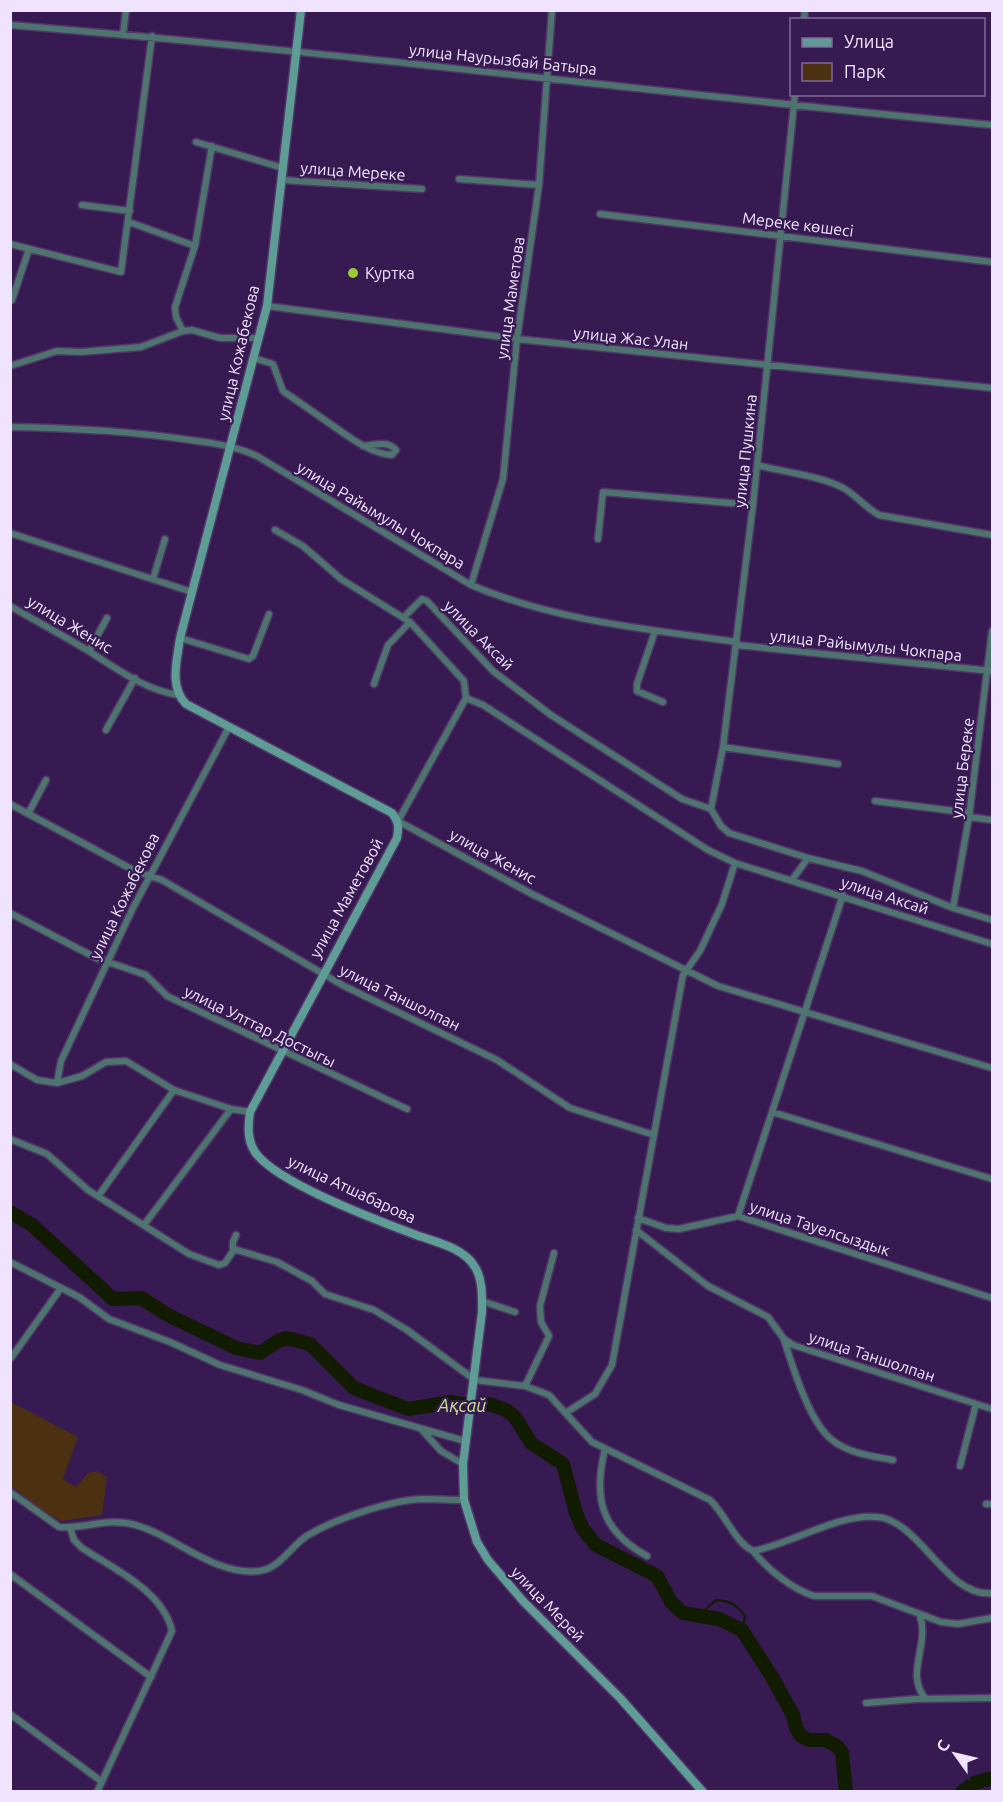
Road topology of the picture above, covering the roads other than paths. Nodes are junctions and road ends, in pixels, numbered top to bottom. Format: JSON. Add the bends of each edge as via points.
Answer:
{"nodes":[{"id":1,"x":126,"y":10,"type":"edge"},
{"id":2,"x":301,"y":10,"type":"edge"},
{"id":3,"x":552,"y":10,"type":"edge"},
{"id":4,"x":10,"y":25,"type":"edge"},
{"id":5,"x":123,"y":34,"type":"junction"},
{"id":6,"x":152,"y":36,"type":"junction"},
{"id":7,"x":297,"y":50,"type":"junction"},
{"id":8,"x":546,"y":78,"type":"junction"},
{"id":9,"x":795,"y":96,"type":"edge"},
{"id":10,"x":794,"y":106,"type":"junction"},
{"id":11,"x":993,"y":125,"type":"edge"},
{"id":12,"x":196,"y":142,"type":"dead end"},
{"id":13,"x":212,"y":146,"type":"junction"},
{"id":14,"x":283,"y":168,"type":"junction"},
{"id":15,"x":459,"y":179,"type":"dead end"},
{"id":16,"x":282,"y":180,"type":"junction"},
{"id":17,"x":539,"y":185,"type":"junction"},
{"id":18,"x":422,"y":189,"type":"dead end"},
{"id":19,"x":82,"y":205,"type":"dead end"},
{"id":20,"x":130,"y":211,"type":"junction"},
{"id":21,"x":600,"y":214,"type":"dead end"},
{"id":22,"x":129,"y":222,"type":"junction"},
{"id":23,"x":781,"y":235,"type":"junction"},
{"id":24,"x":10,"y":244,"type":"edge"},
{"id":25,"x":195,"y":246,"type":"junction"},
{"id":26,"x":28,"y":249,"type":"junction"},
{"id":27,"x":993,"y":262,"type":"edge"},
{"id":28,"x":12,"y":300,"type":"dead end"},
{"id":29,"x":267,"y":306,"type":"junction"},
{"id":30,"x":183,"y":331,"type":"junction"},
{"id":31,"x":259,"y":338,"type":"junction"},
{"id":32,"x":517,"y":339,"type":"junction"},
{"id":33,"x":254,"y":357,"type":"junction"},
{"id":34,"x":10,"y":366,"type":"edge"},
{"id":35,"x":767,"y":366,"type":"junction"},
{"id":36,"x":993,"y":388,"type":"edge"},
{"id":37,"x":10,"y":428,"type":"edge"},
{"id":38,"x":232,"y":446,"type":"junction"},
{"id":39,"x":363,"y":446,"type":"dead end"},
{"id":40,"x":757,"y":465,"type":"junction"},
{"id":41,"x":753,"y":505,"type":"junction"},
{"id":42,"x":275,"y":530,"type":"dead end"},
{"id":43,"x":10,"y":533,"type":"edge"},
{"id":44,"x":993,"y":535,"type":"edge"},
{"id":45,"x":598,"y":538,"type":"dead end"},
{"id":46,"x":165,"y":539,"type":"dead end"},
{"id":47,"x":153,"y":579,"type":"junction"},
{"id":48,"x":471,"y":585,"type":"junction"},
{"id":49,"x":192,"y":592,"type":"junction"},
{"id":50,"x":10,"y":606,"type":"edge"},
{"id":51,"x":269,"y":614,"type":"dead end"},
{"id":52,"x":107,"y":618,"type":"dead end"},
{"id":53,"x":407,"y":619,"type":"junction"},
{"id":54,"x":655,"y":631,"type":"junction"},
{"id":55,"x":993,"y":631,"type":"edge"},
{"id":56,"x":180,"y":638,"type":"junction"},
{"id":57,"x":736,"y":643,"type":"junction"},
{"id":58,"x":89,"y":651,"type":"junction"},
{"id":59,"x":990,"y":671,"type":"edge"},
{"id":60,"x":135,"y":678,"type":"junction"},
{"id":61,"x":374,"y":684,"type":"dead end"},
{"id":62,"x":178,"y":695,"type":"junction"},
{"id":63,"x":466,"y":698,"type":"junction"},
{"id":64,"x":663,"y":702,"type":"dead end"},
{"id":65,"x":229,"y":727,"type":"junction"},
{"id":66,"x":106,"y":730,"type":"dead end"},
{"id":67,"x":723,"y":747,"type":"junction"},
{"id":68,"x":838,"y":764,"type":"dead end"},
{"id":69,"x":46,"y":780,"type":"dead end"},
{"id":70,"x":875,"y":801,"type":"dead end"},
{"id":71,"x":10,"y":804,"type":"edge"},
{"id":72,"x":711,"y":809,"type":"junction"},
{"id":73,"x":28,"y":814,"type":"junction"},
{"id":74,"x":970,"y":815,"type":"junction"},
{"id":75,"x":993,"y":820,"type":"edge"},
{"id":76,"x":398,"y":821,"type":"junction"},
{"id":77,"x":808,"y":858,"type":"junction"},
{"id":78,"x":735,"y":863,"type":"junction"},
{"id":79,"x":150,"y":876,"type":"junction"},
{"id":80,"x":792,"y":880,"type":"junction"},
{"id":81,"x":843,"y":895,"type":"junction"},
{"id":82,"x":953,"y":908,"type":"junction"},
{"id":83,"x":10,"y":913,"type":"edge"},
{"id":84,"x":993,"y":920,"type":"edge"},
{"id":85,"x":993,"y":944,"type":"edge"},
{"id":86,"x":109,"y":961,"type":"junction"},
{"id":87,"x":686,"y":968,"type":"junction"},
{"id":88,"x":322,"y":973,"type":"junction"},
{"id":89,"x":805,"y":1011,"type":"junction"},
{"id":90,"x":281,"y":1051,"type":"junction"},
{"id":91,"x":10,"y":1065,"type":"edge"},
{"id":92,"x":993,"y":1068,"type":"edge"},
{"id":93,"x":57,"y":1083,"type":"junction"},
{"id":94,"x":174,"y":1090,"type":"junction"},
{"id":95,"x":231,"y":1109,"type":"junction"},
{"id":96,"x":406,"y":1109,"type":"dead end"},
{"id":97,"x":250,"y":1112,"type":"junction"},
{"id":98,"x":772,"y":1112,"type":"junction"},
{"id":99,"x":654,"y":1135,"type":"junction"},
{"id":100,"x":10,"y":1139,"type":"edge"},
{"id":101,"x":993,"y":1179,"type":"edge"},
{"id":102,"x":99,"y":1195,"type":"junction"},
{"id":103,"x":738,"y":1216,"type":"junction"},
{"id":104,"x":638,"y":1218,"type":"junction"},
{"id":105,"x":144,"y":1226,"type":"junction"},
{"id":106,"x":636,"y":1230,"type":"junction"},
{"id":107,"x":236,"y":1235,"type":"dead end"},
{"id":108,"x":233,"y":1251,"type":"junction"},
{"id":109,"x":554,"y":1253,"type":"dead end"},
{"id":110,"x":10,"y":1262,"type":"edge"},
{"id":111,"x":62,"y":1288,"type":"junction"},
{"id":112,"x":993,"y":1298,"type":"edge"},
{"id":113,"x":482,"y":1300,"type":"junction"},
{"id":114,"x":515,"y":1312,"type":"dead end"},
{"id":115,"x":784,"y":1339,"type":"junction"},
{"id":116,"x":11,"y":1358,"type":"edge"},
{"id":117,"x":475,"y":1380,"type":"junction"},
{"id":118,"x":525,"y":1386,"type":"junction"},
{"id":119,"x":472,"y":1396,"type":"joint"},
{"id":120,"x":976,"y":1404,"type":"junction"},
{"id":121,"x":993,"y":1409,"type":"edge"},
{"id":122,"x":567,"y":1412,"type":"junction"},
{"id":123,"x":420,"y":1428,"type":"junction"},
{"id":124,"x":465,"y":1441,"type":"junction"},
{"id":125,"x":605,"y":1449,"type":"junction"},
{"id":126,"x":893,"y":1460,"type":"dead end"},
{"id":127,"x":463,"y":1464,"type":"junction"},
{"id":128,"x":960,"y":1467,"type":"dead end"},
{"id":129,"x":10,"y":1492,"type":"edge"},
{"id":130,"x":464,"y":1500,"type":"junction"},
{"id":131,"x":70,"y":1527,"type":"junction"},
{"id":132,"x":753,"y":1551,"type":"junction"},
{"id":133,"x":647,"y":1556,"type":"dead end"},
{"id":134,"x":10,"y":1574,"type":"edge"},
{"id":135,"x":993,"y":1593,"type":"edge"},
{"id":136,"x":920,"y":1616,"type":"junction"},
{"id":137,"x":993,"y":1618,"type":"edge"},
{"id":138,"x":151,"y":1677,"type":"junction"},
{"id":139,"x":993,"y":1698,"type":"edge"},
{"id":140,"x":927,"y":1699,"type":"junction"},
{"id":141,"x":866,"y":1703,"type":"dead end"},
{"id":142,"x":10,"y":1714,"type":"edge"},
{"id":143,"x":101,"y":1781,"type":"junction"},
{"id":144,"x":97,"y":1791,"type":"edge"},
{"id":145,"x":703,"y":1791,"type":"edge"}],
"edges":[{"from":1,"to":5,"type":"street"},
{"from":2,"to":7,"type":"main road","name":"улица Кожабекова"},
{"from":3,"to":8,"type":"street","name":"улица Маметова"},
{"from":4,"to":5,"type":"street","name":"улица Наурызбай Батыра"},
{"from":5,"to":6,"type":"street","name":"улица Наурызбай Батыра"},
{"from":6,"to":7,"type":"street","name":"улица Наурызбай Батыра"},
{"from":6,"to":20,"type":"street"},
{"from":7,"to":8,"type":"street","name":"улица Наурызбай Батыра"},
{"from":7,"to":14,"type":"main road","name":"улица Кожабекова"},
{"from":8,"to":10,"type":"street","name":"улица Наурызбай Батыра"},
{"from":8,"to":17,"type":"street","name":"улица Маметова"},
{"from":9,"to":10,"type":"street","name":"улица Пушкина"},
{"from":10,"to":11,"type":"street","name":"улица Наурызбай Батыра"},
{"from":10,"to":23,"type":"street","name":"улица Пушкина"},
{"from":12,"to":13,"type":"street"},
{"from":13,"to":14,"type":"street"},
{"from":13,"to":25,"type":"street"},
{"from":14,"to":16,"type":"main road","name":"улица Кожабекова"},
{"from":15,"to":17,"type":"street"},
{"from":16,"to":18,"type":"street","name":"улица Мереке"},
{"from":16,"to":29,"type":"main road","name":"улица Кожабекова"},
{"from":17,"to":32,"type":"street","name":"улица Маметова"},
{"from":19,"to":20,"type":"street"},
{"from":20,"to":22,"type":"street"},
{"from":21,"to":23,"type":"street","name":"Мереке көшесі"},
{"from":22,"to":25,"type":"street"},
{"from":22,"to":26,"type":"street","via":[[121,272]]},
{"from":23,"to":27,"type":"street","name":"Мереке көшесі"},
{"from":23,"to":35,"type":"street","name":"улица Пушкина"},
{"from":24,"to":26,"type":"street"},
{"from":25,"to":30,"type":"street","via":[[175,307]]},
{"from":26,"to":28,"type":"street"},
{"from":29,"to":31,"type":"main road","name":"улица Кожабекова"},
{"from":29,"to":32,"type":"street","name":"улица Жас Улан"},
{"from":30,"to":31,"type":"street","via":[[220,338]]},
{"from":30,"to":34,"type":"street","via":[[141,347],[57,351]]},
{"from":31,"to":33,"type":"main road","name":"улица Кожабекова"},
{"from":32,"to":35,"type":"street","name":"улица Жас Улан"},
{"from":32,"to":48,"type":"street","name":"улица Маметова","via":[[503,479]]},
{"from":33,"to":38,"type":"main road","name":"улица Кожабекова"},
{"from":33,"to":39,"type":"street","via":[[273,364],[283,391]]},
{"from":35,"to":36,"type":"street","name":"улица Жас Улан"},
{"from":35,"to":40,"type":"street","name":"улица Пушкина"},
{"from":37,"to":38,"type":"street","name":"улица Райымулы Чокпара","via":[[160,435]]},
{"from":38,"to":48,"type":"street","name":"улица Райымулы Чокпара","via":[[256,456]]},
{"from":38,"to":49,"type":"main road","name":"улица Кожабекова"},
{"from":40,"to":41,"type":"street","name":"улица Пушкина"},
{"from":40,"to":44,"type":"street","via":[[833,484],[879,515]]},
{"from":41,"to":45,"type":"street","via":[[603,492]]},
{"from":41,"to":57,"type":"street","name":"улица Пушкина"},
{"from":42,"to":53,"type":"street","via":[[303,546],[341,579]]},
{"from":43,"to":47,"type":"street"},
{"from":46,"to":47,"type":"street"},
{"from":47,"to":49,"type":"street"},
{"from":48,"to":54,"type":"street","name":"улица Райымулы Чокпара","via":[[564,616]]},
{"from":49,"to":56,"type":"main road","name":"улица Кожабекова"},
{"from":50,"to":58,"type":"street","name":"улица Женис"},
{"from":51,"to":56,"type":"street","via":[[249,659]]},
{"from":52,"to":58,"type":"street"},
{"from":53,"to":61,"type":"street","via":[[388,645]]},
{"from":53,"to":63,"type":"street","via":[[464,681]]},
{"from":53,"to":72,"type":"street","name":"улица Аксай","via":[[422,599],[427,601],[493,671],[551,716],[682,799]]},
{"from":54,"to":57,"type":"street","name":"улица Райымулы Чокпара"},
{"from":54,"to":64,"type":"street","via":[[637,691]]},
{"from":55,"to":59,"type":"street","name":"улица Береке"},
{"from":56,"to":62,"type":"main road","name":"улица Кожабекова","via":[[175,684]]},
{"from":57,"to":59,"type":"street","name":"улица Райымулы Чокпара"},
{"from":57,"to":67,"type":"street","name":"улица Пушкина"},
{"from":58,"to":60,"type":"street","name":"улица Женис"},
{"from":59,"to":74,"type":"street","name":"улица Береке"},
{"from":60,"to":62,"type":"street","name":"улица Женис"},
{"from":60,"to":66,"type":"street"},
{"from":62,"to":65,"type":"main road","name":"улица Женис","via":[[186,704]]},
{"from":63,"to":76,"type":"street","name":"улица Маметовой"},
{"from":63,"to":78,"type":"street","name":"улица Аксай","via":[[483,705],[708,850]]},
{"from":65,"to":76,"type":"main road","name":"улица Женис","via":[[376,803]]},
{"from":65,"to":79,"type":"street","name":"улица Кожабекова"},
{"from":67,"to":68,"type":"street"},
{"from":67,"to":72,"type":"street","name":"улица Пушкина"},
{"from":69,"to":73,"type":"street"},
{"from":70,"to":74,"type":"street"},
{"from":71,"to":73,"type":"street","name":"улица Таншолпан"},
{"from":72,"to":77,"type":"street","name":"улица Аксай","via":[[729,834]]},
{"from":73,"to":79,"type":"street","name":"улица Таншолпан"},
{"from":74,"to":75,"type":"street"},
{"from":74,"to":82,"type":"street","name":"улица Береке"},
{"from":76,"to":87,"type":"street","name":"улица Женис","via":[[530,893]]},
{"from":76,"to":88,"type":"main road","name":"улица Маметовой","via":[[397,838]]},
{"from":77,"to":80,"type":"street"},
{"from":77,"to":82,"type":"street","name":"улица Аксай","via":[[883,878]]},
{"from":78,"to":80,"type":"street","name":"улица Аксай"},
{"from":78,"to":87,"type":"street","via":[[722,904],[700,951]]},
{"from":79,"to":86,"type":"street","name":"улица Кожабекова"},
{"from":79,"to":88,"type":"street","name":"улица Таншолпан"},
{"from":80,"to":81,"type":"street","name":"улица Аксай"},
{"from":81,"to":85,"type":"street","name":"улица Аксай"},
{"from":81,"to":89,"type":"street"},
{"from":82,"to":84,"type":"street","name":"улица Аксай"},
{"from":83,"to":86,"type":"street","name":"улица Улттар Достыгы"},
{"from":86,"to":90,"type":"street","name":"улица Улттар Достыгы","via":[[146,975],[167,996]]},
{"from":86,"to":93,"type":"street","name":"улица Кожабекова","via":[[61,1061]]},
{"from":87,"to":89,"type":"street","name":"улица Женис","via":[[718,986]]},
{"from":87,"to":99,"type":"street"},
{"from":88,"to":90,"type":"main road","name":"улица Маметовой"},
{"from":88,"to":99,"type":"street","name":"улица Таншолпан","via":[[497,1060],[570,1108]]},
{"from":89,"to":92,"type":"street","name":"улица Женис"},
{"from":89,"to":98,"type":"street"},
{"from":90,"to":96,"type":"street","name":"улица Улттар Достыгы"},
{"from":90,"to":97,"type":"main road","name":"улица Маметовой"},
{"from":91,"to":93,"type":"street","via":[[37,1080]]},
{"from":93,"to":94,"type":"street","via":[[116,1060],[126,1061]]},
{"from":94,"to":95,"type":"street"},
{"from":94,"to":102,"type":"street"},
{"from":95,"to":97,"type":"street"},
{"from":95,"to":105,"type":"street"},
{"from":97,"to":113,"type":"main road","name":"улица Атшабарова","via":[[249,1137],[263,1161],[356,1211],[455,1249],[475,1265]]},
{"from":98,"to":101,"type":"street"},
{"from":98,"to":103,"type":"street"},
{"from":99,"to":104,"type":"street"},
{"from":100,"to":102,"type":"street","via":[[47,1154]]},
{"from":102,"to":105,"type":"street"},
{"from":103,"to":104,"type":"street","name":"улица Тауелсыздык","via":[[679,1229]]},
{"from":103,"to":112,"type":"street","name":"улица Тауелсыздык"},
{"from":104,"to":106,"type":"street"},
{"from":105,"to":108,"type":"street","via":[[209,1263],[225,1263]]},
{"from":106,"to":115,"type":"street","name":"улица Таншолпан","via":[[708,1286],[768,1317]]},
{"from":106,"to":122,"type":"street","via":[[612,1365],[595,1394]]},
{"from":107,"to":108,"type":"street"},
{"from":108,"to":117,"type":"street","via":[[277,1262],[312,1281],[325,1294],[374,1310]]},
{"from":109,"to":118,"type":"street","via":[[540,1306],[541,1322],[549,1336]]},
{"from":110,"to":111,"type":"street"},
{"from":111,"to":116,"type":"street"},
{"from":111,"to":123,"type":"street","via":[[109,1319],[220,1365]]},
{"from":113,"to":114,"type":"street"},
{"from":113,"to":117,"type":"main road","name":"улица Атшабарова"},
{"from":115,"to":120,"type":"street","name":"улица Таншолпан"},
{"from":115,"to":126,"type":"street","via":[[793,1369],[826,1434],[855,1452]]},
{"from":117,"to":118,"type":"street"},
{"from":117,"to":119,"type":"main road","name":"улица Атшабарова"},
{"from":118,"to":122,"type":"street","via":[[549,1395]]},
{"from":119,"to":124,"type":"main road","name":"улица Мерей"},
{"from":120,"to":121,"type":"street","name":"улица Таншолпан"},
{"from":120,"to":128,"type":"street"},
{"from":122,"to":125,"type":"street","via":[[584,1433]]},
{"from":123,"to":124,"type":"street"},
{"from":123,"to":127,"type":"street","via":[[441,1451]]},
{"from":124,"to":127,"type":"main road","name":"улица Мерей"},
{"from":125,"to":132,"type":"street","via":[[710,1500]]},
{"from":125,"to":133,"type":"street","via":[[599,1474],[604,1514],[620,1538]]},
{"from":127,"to":130,"type":"main road","name":"улица Мерей"},
{"from":129,"to":131,"type":"street","via":[[59,1527]]},
{"from":130,"to":131,"type":"street","via":[[401,1502],[339,1521],[308,1534],[262,1571],[219,1564],[133,1525],[111,1521]]},
{"from":130,"to":145,"type":"main road","name":"улица Мерей","via":[[477,1542],[502,1579],[621,1699]]},
{"from":131,"to":138,"type":"street","via":[[82,1548],[143,1588],[171,1624],[172,1631]]},
{"from":132,"to":135,"type":"street","via":[[877,1516],[899,1525],[967,1587]]},
{"from":132,"to":136,"type":"street","via":[[763,1564],[805,1593],[872,1596]]},
{"from":134,"to":138,"type":"street"},
{"from":136,"to":137,"type":"street","via":[[958,1624]]},
{"from":136,"to":140,"type":"street","via":[[924,1638],[916,1673],[918,1690]]},
{"from":138,"to":143,"type":"street"},
{"from":139,"to":140,"type":"street"},
{"from":140,"to":141,"type":"street"},
{"from":142,"to":143,"type":"street"},
{"from":143,"to":144,"type":"street"}]}
